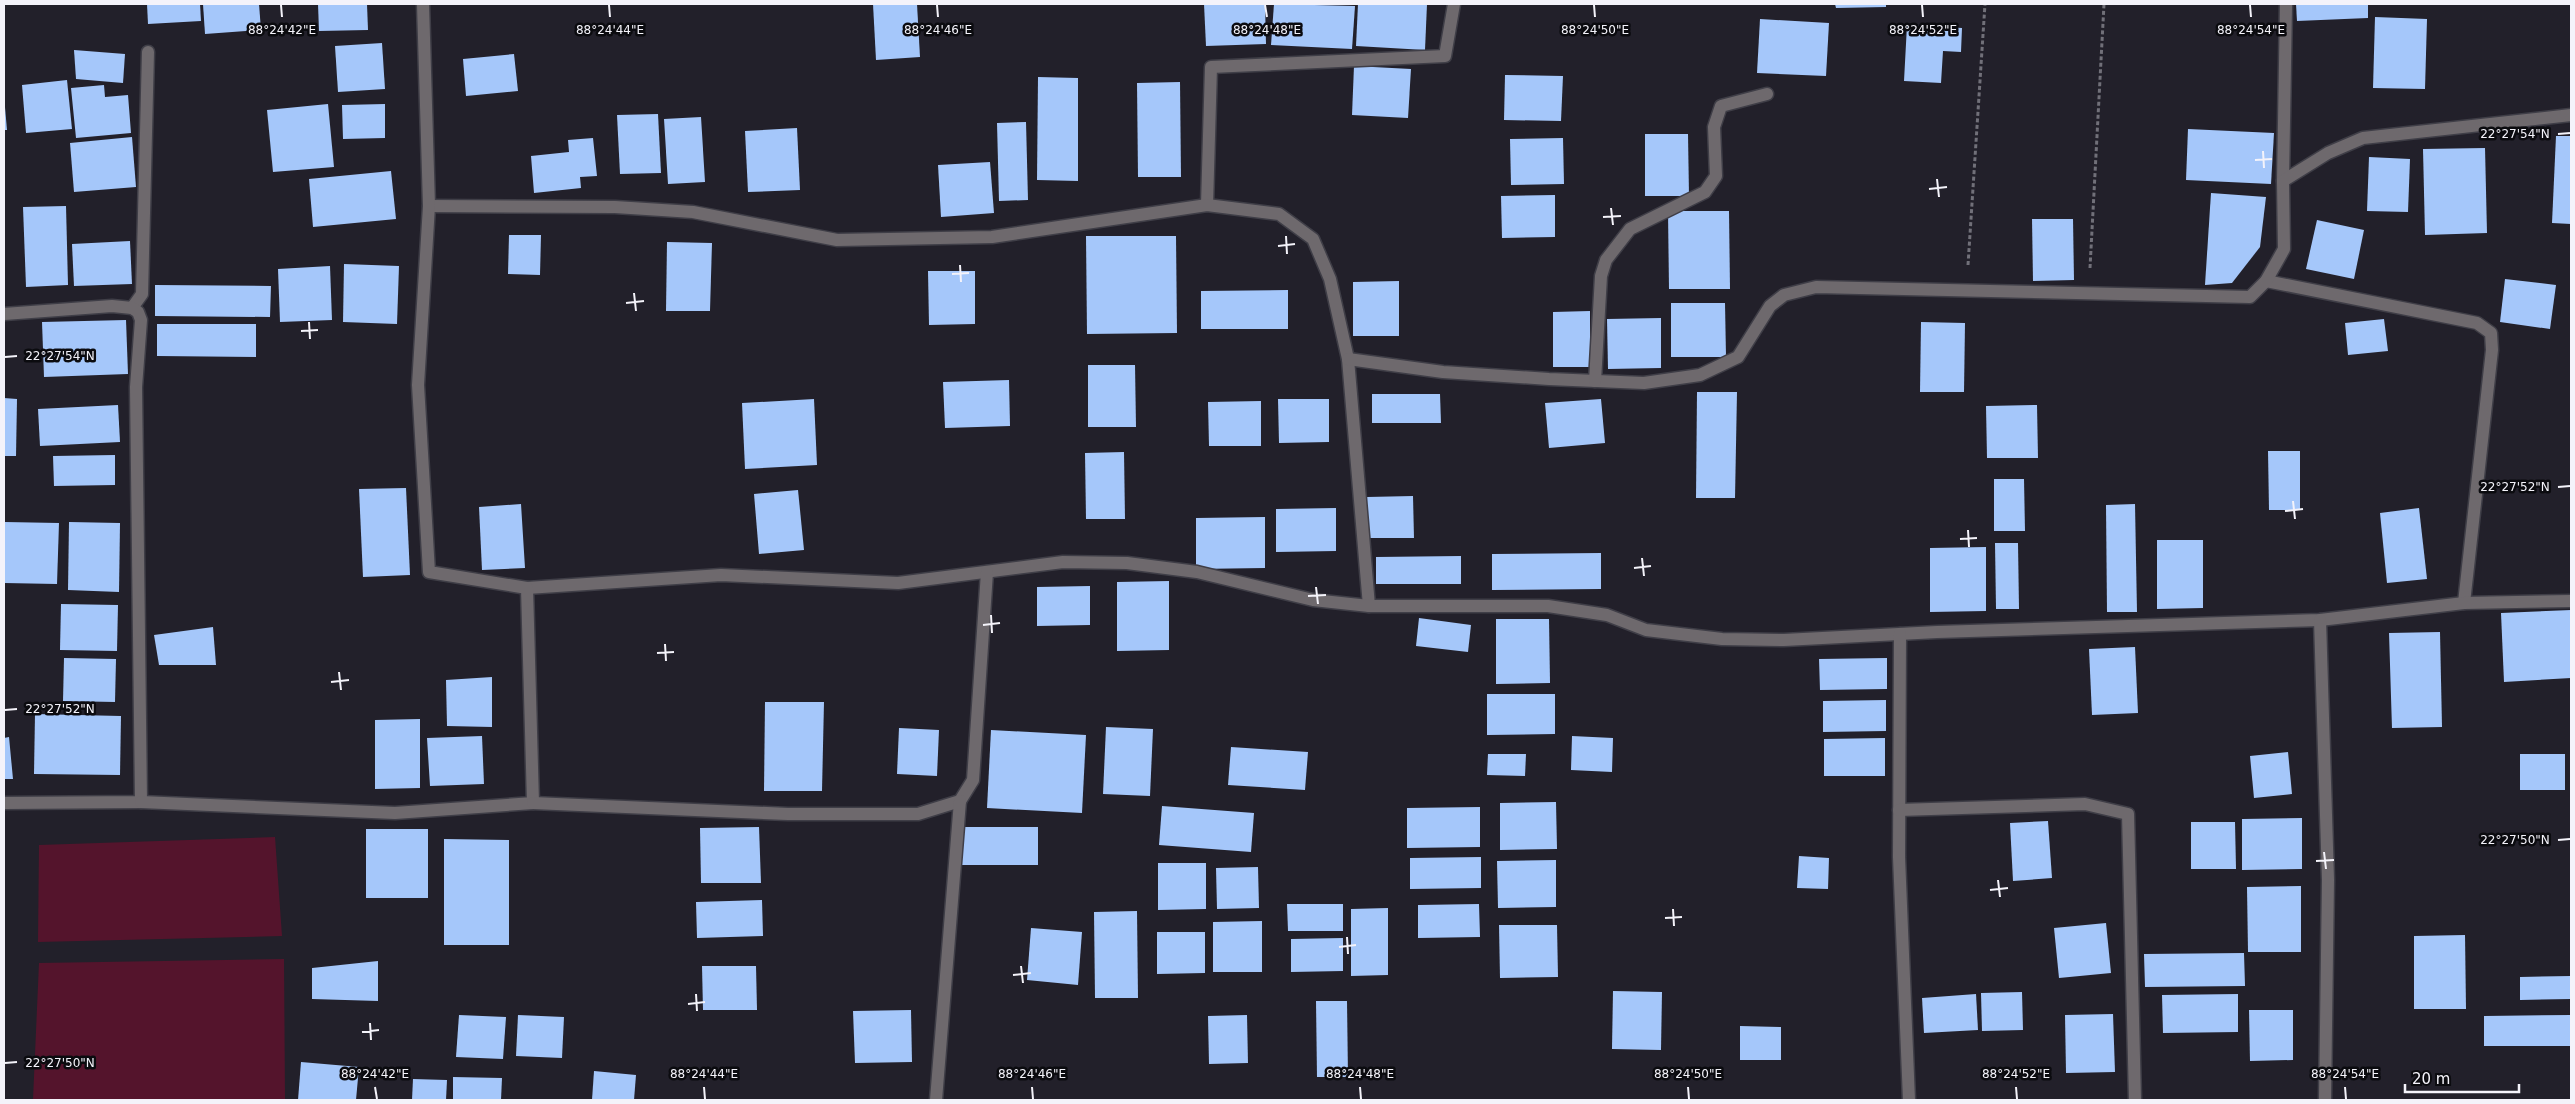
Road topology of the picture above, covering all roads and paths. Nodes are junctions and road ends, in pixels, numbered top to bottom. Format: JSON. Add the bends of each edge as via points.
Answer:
{"nodes":[{"id":1,"x":423,"y":4,"type":"edge"},
{"id":2,"x":1454,"y":4,"type":"edge"},
{"id":3,"x":1985,"y":4,"type":"edge"},
{"id":4,"x":2104,"y":4,"type":"edge"},
{"id":5,"x":2286,"y":4,"type":"edge"},
{"id":6,"x":148,"y":52,"type":"dead end"},
{"id":7,"x":1767,"y":94,"type":"dead end"},
{"id":8,"x":2571,"y":115,"type":"edge"},
{"id":9,"x":2283,"y":181,"type":"junction"},
{"id":10,"x":429,"y":206,"type":"junction"},
{"id":11,"x":1207,"y":206,"type":"junction"},
{"id":12,"x":2266,"y":281,"type":"junction"},
{"id":13,"x":1967,"y":291,"type":"junction"},
{"id":14,"x":2088,"y":294,"type":"junction"},
{"id":15,"x":132,"y":308,"type":"junction"},
{"id":16,"x":4,"y":314,"type":"edge"},
{"id":17,"x":1348,"y":359,"type":"junction"},
{"id":18,"x":1595,"y":381,"type":"junction"},
{"id":19,"x":987,"y":572,"type":"junction"},
{"id":20,"x":527,"y":588,"type":"junction"},
{"id":21,"x":2571,"y":601,"type":"edge"},
{"id":22,"x":2464,"y":603,"type":"junction"},
{"id":23,"x":1369,"y":606,"type":"junction"},
{"id":24,"x":2320,"y":620,"type":"junction"},
{"id":25,"x":1900,"y":634,"type":"junction"},
{"id":26,"x":960,"y":801,"type":"junction"},
{"id":27,"x":140,"y":802,"type":"junction"},
{"id":28,"x":4,"y":803,"type":"edge"},
{"id":29,"x":533,"y":803,"type":"junction"},
{"id":30,"x":1899,"y":810,"type":"junction"},
{"id":31,"x":936,"y":1100,"type":"edge"},
{"id":32,"x":1909,"y":1100,"type":"edge"},
{"id":33,"x":2135,"y":1100,"type":"edge"},
{"id":34,"x":2325,"y":1100,"type":"edge"}],
"edges":[{"from":1,"to":10,"type":"street"},
{"from":2,"to":11,"type":"street","via":[[1444,56],[1211,67]]},
{"from":3,"to":13,"type":"path"},
{"from":4,"to":14,"type":"path"},
{"from":5,"to":9,"type":"street"},
{"from":6,"to":15,"type":"street","via":[[142,294]]},
{"from":7,"to":18,"type":"street","via":[[1721,106],[1714,127],[1716,176],[1705,192],[1630,229],[1606,260],[1601,276]]},
{"from":8,"to":9,"type":"street","via":[[2363,138],[2328,152]]},
{"from":9,"to":12,"type":"street","via":[[2284,248]]},
{"from":10,"to":11,"type":"street","via":[[615,207],[693,212],[837,240],[992,237]]},
{"from":10,"to":20,"type":"street","via":[[418,385],[429,572]]},
{"from":11,"to":17,"type":"street","via":[[1279,214],[1313,239],[1330,279]]},
{"from":12,"to":14,"type":"street","via":[[2250,297]]},
{"from":12,"to":22,"type":"street","via":[[2477,323],[2491,333],[2492,350]]},
{"from":13,"to":14,"type":"street"},
{"from":13,"to":18,"type":"street","via":[[1816,287],[1784,296],[1770,306],[1738,357],[1700,375],[1644,383]]},
{"from":15,"to":16,"type":"street","via":[[112,306]]},
{"from":15,"to":27,"type":"street","via":[[141,320],[136,387]]},
{"from":17,"to":18,"type":"street","via":[[1443,372]]},
{"from":17,"to":23,"type":"street"},
{"from":19,"to":20,"type":"street","via":[[898,583],[721,575]]},
{"from":19,"to":23,"type":"street","via":[[1064,562],[1127,563],[1197,572],[1313,600]]},
{"from":19,"to":26,"type":"street","via":[[973,780]]},
{"from":20,"to":29,"type":"street"},
{"from":21,"to":22,"type":"street"},
{"from":22,"to":24,"type":"street"},
{"from":23,"to":25,"type":"street","via":[[1548,606],[1607,615],[1646,630],[1722,639],[1784,640]]},
{"from":24,"to":25,"type":"street"},
{"from":24,"to":34,"type":"street","via":[[2328,880]]},
{"from":25,"to":30,"type":"street"},
{"from":26,"to":29,"type":"street","via":[[918,814],[808,814]]},
{"from":26,"to":31,"type":"street"},
{"from":27,"to":28,"type":"street"},
{"from":27,"to":29,"type":"street","via":[[395,813]]},
{"from":30,"to":32,"type":"street"},
{"from":30,"to":33,"type":"street","via":[[2085,804],[2128,814]]}]}
